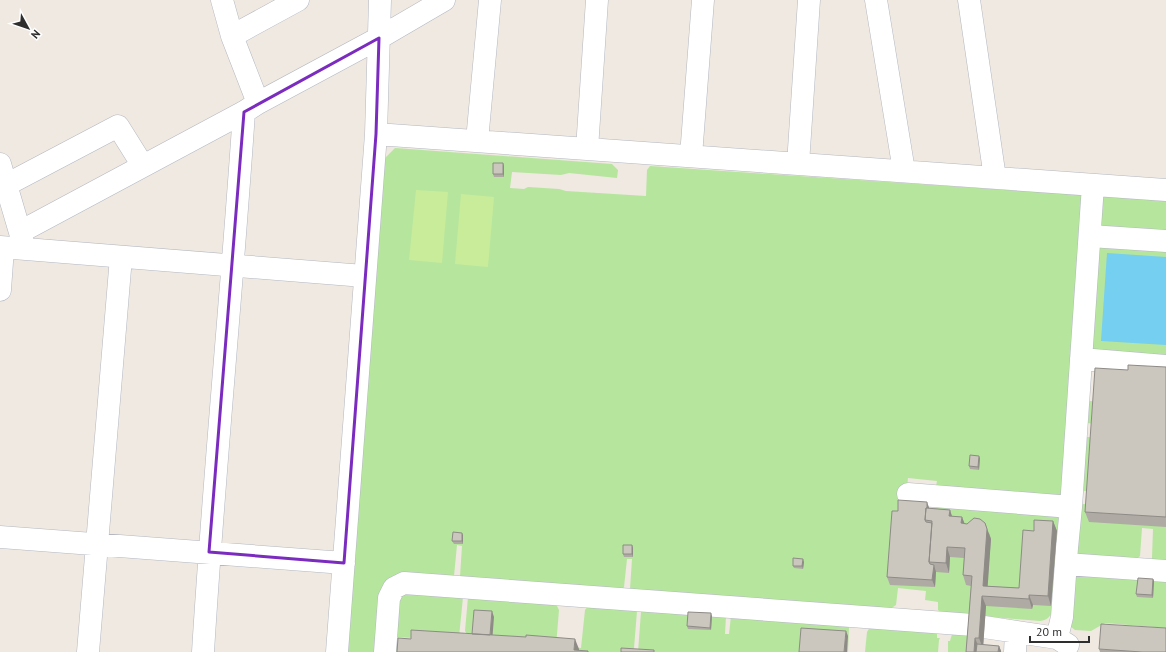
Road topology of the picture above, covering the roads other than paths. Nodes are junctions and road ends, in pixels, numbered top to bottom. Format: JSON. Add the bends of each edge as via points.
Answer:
{"nodes":[{"id":1,"x":222,"y":0,"type":"edge"},
{"id":2,"x":298,"y":0,"type":"edge"},
{"id":3,"x":380,"y":0,"type":"edge"},
{"id":4,"x":444,"y":0,"type":"edge"},
{"id":5,"x":490,"y":0,"type":"edge"},
{"id":6,"x":597,"y":0,"type":"edge"},
{"id":7,"x":703,"y":0,"type":"edge"},
{"id":8,"x":809,"y":0,"type":"edge"},
{"id":9,"x":876,"y":0,"type":"edge"},
{"id":10,"x":969,"y":0,"type":"edge"},
{"id":11,"x":232,"y":36,"type":"junction"},
{"id":12,"x":379,"y":38,"type":"junction"},
{"id":13,"x":251,"y":108,"type":"junction"},
{"id":14,"x":376,"y":134,"type":"junction"},
{"id":15,"x":477,"y":141,"type":"junction"},
{"id":16,"x":587,"y":149,"type":"junction"},
{"id":17,"x":691,"y":156,"type":"junction"},
{"id":18,"x":0,"y":164,"type":"edge"},
{"id":19,"x":798,"y":164,"type":"junction"},
{"id":20,"x":143,"y":166,"type":"junction"},
{"id":21,"x":904,"y":171,"type":"junction"},
{"id":22,"x":995,"y":178,"type":"junction"},
{"id":23,"x":6,"y":185,"type":"junction"},
{"id":24,"x":1093,"y":185,"type":"junction"},
{"id":25,"x":1166,"y":190,"type":"edge"},
{"id":26,"x":1090,"y":236,"type":"junction"},
{"id":27,"x":23,"y":241,"type":"junction"},
{"id":28,"x":1166,"y":241,"type":"edge"},
{"id":29,"x":2,"y":248,"type":"edge"},
{"id":30,"x":121,"y":257,"type":"junction"},
{"id":31,"x":234,"y":266,"type":"junction"},
{"id":32,"x":364,"y":276,"type":"junction"},
{"id":33,"x":0,"y":290,"type":"edge"},
{"id":34,"x":1081,"y":359,"type":"junction"},
{"id":35,"x":1166,"y":366,"type":"edge"},
{"id":36,"x":908,"y":494,"type":"dead end"},
{"id":37,"x":1071,"y":507,"type":"junction"},
{"id":38,"x":0,"y":537,"type":"edge"},
{"id":39,"x":96,"y":544,"type":"junction"},
{"id":40,"x":209,"y":552,"type":"junction"},
{"id":41,"x":344,"y":563,"type":"junction"},
{"id":42,"x":1066,"y":564,"type":"junction"},
{"id":43,"x":1166,"y":571,"type":"edge"},
{"id":44,"x":1016,"y":642,"type":"edge"},
{"id":45,"x":88,"y":652,"type":"edge"},
{"id":46,"x":203,"y":652,"type":"edge"},
{"id":47,"x":337,"y":652,"type":"edge"},
{"id":48,"x":385,"y":652,"type":"edge"}],
"edges":[{"from":1,"to":11,"type":"street"},
{"from":2,"to":11,"type":"street"},
{"from":3,"to":12,"type":"street"},
{"from":4,"to":12,"type":"street"},
{"from":5,"to":15,"type":"street"},
{"from":6,"to":16,"type":"street"},
{"from":7,"to":17,"type":"street"},
{"from":8,"to":19,"type":"street"},
{"from":9,"to":21,"type":"street"},
{"from":10,"to":22,"type":"street"},
{"from":11,"to":13,"type":"street"},
{"from":12,"to":13,"type":"street"},
{"from":12,"to":14,"type":"street"},
{"from":13,"to":20,"type":"street"},
{"from":13,"to":31,"type":"street"},
{"from":14,"to":15,"type":"street"},
{"from":14,"to":32,"type":"street"},
{"from":15,"to":16,"type":"street"},
{"from":16,"to":17,"type":"street"},
{"from":17,"to":19,"type":"street"},
{"from":18,"to":23,"type":"street"},
{"from":19,"to":21,"type":"street"},
{"from":20,"to":23,"type":"street","via":[[118,126]]},
{"from":20,"to":27,"type":"street"},
{"from":21,"to":22,"type":"street"},
{"from":22,"to":24,"type":"street"},
{"from":23,"to":27,"type":"street"},
{"from":24,"to":25,"type":"street"},
{"from":24,"to":26,"type":"street"},
{"from":26,"to":28,"type":"street"},
{"from":26,"to":34,"type":"street"},
{"from":27,"to":29,"type":"street"},
{"from":27,"to":30,"type":"street"},
{"from":29,"to":33,"type":"street"},
{"from":30,"to":31,"type":"street"},
{"from":30,"to":39,"type":"street"},
{"from":31,"to":32,"type":"street"},
{"from":31,"to":40,"type":"street"},
{"from":32,"to":41,"type":"street"},
{"from":34,"to":35,"type":"street"},
{"from":34,"to":37,"type":"street"},
{"from":36,"to":37,"type":"street"},
{"from":37,"to":42,"type":"street"},
{"from":38,"to":39,"type":"street"},
{"from":39,"to":40,"type":"street"},
{"from":39,"to":45,"type":"street"},
{"from":40,"to":41,"type":"street"},
{"from":40,"to":46,"type":"street"},
{"from":41,"to":47,"type":"street"},
{"from":42,"to":43,"type":"street"},
{"from":42,"to":44,"type":"street","via":[[1062,642]]},
{"from":44,"to":48,"type":"street","via":[[978,626],[404,583],[394,588],[389,598]]}]}
